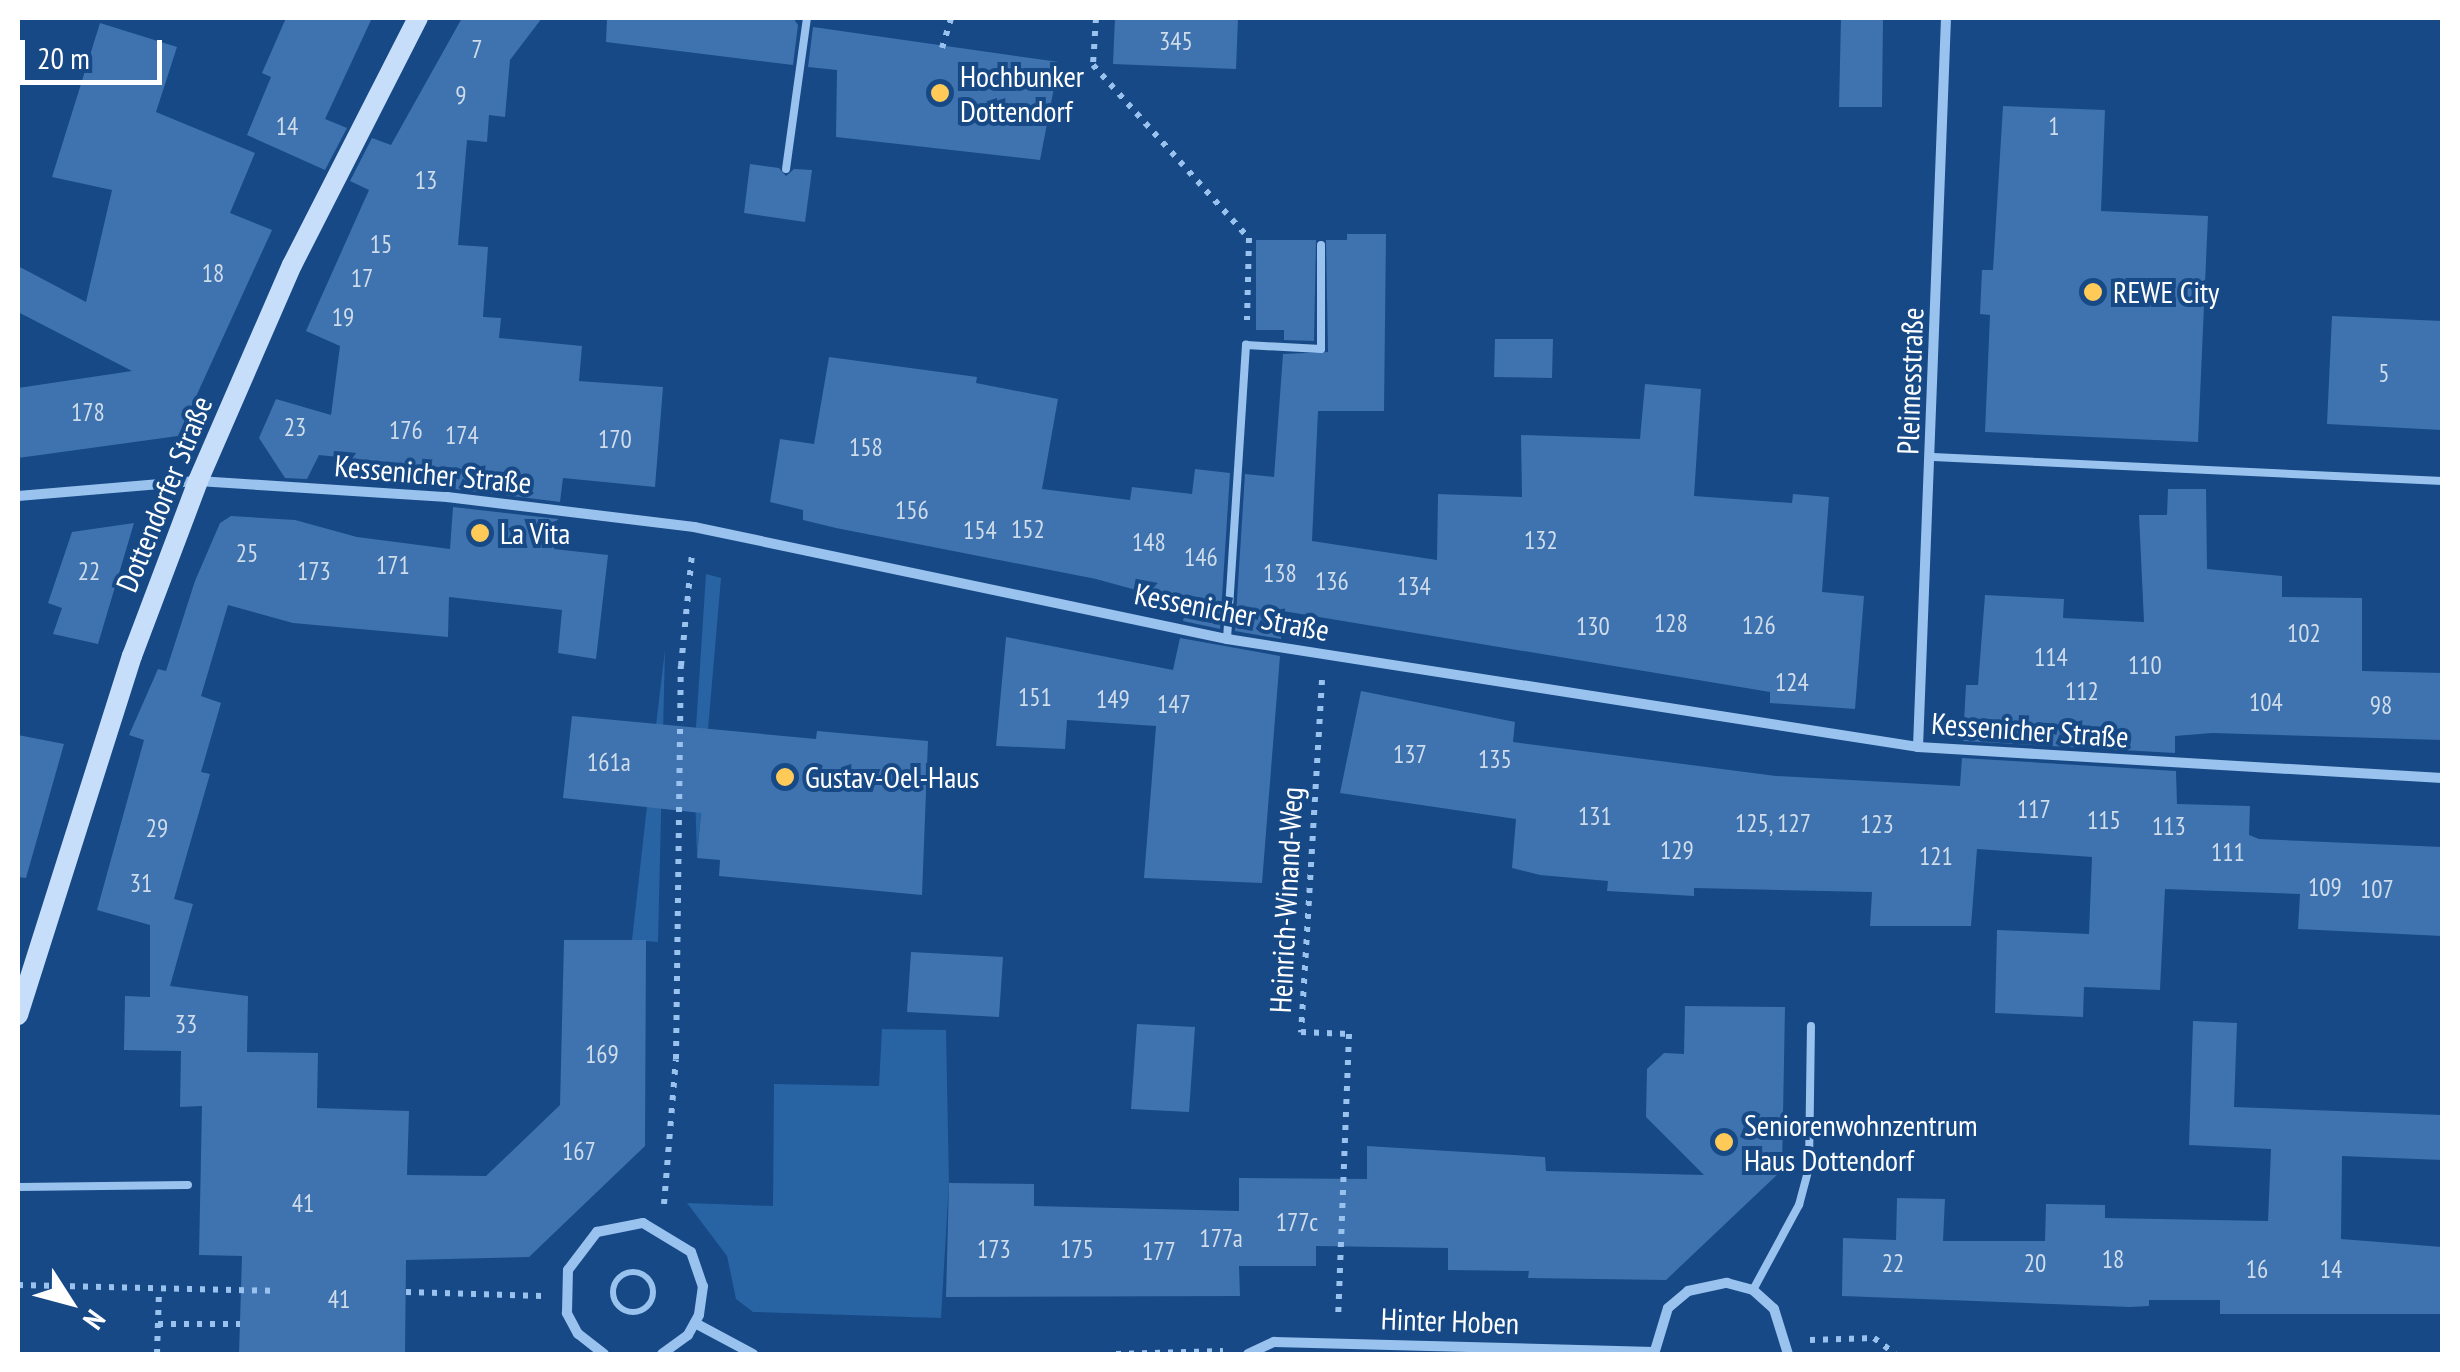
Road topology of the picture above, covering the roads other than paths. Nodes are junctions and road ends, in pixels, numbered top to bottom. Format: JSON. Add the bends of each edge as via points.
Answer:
{"nodes":[{"id":1,"x":418,"y":18,"type":"edge"},
{"id":2,"x":808,"y":18,"type":"edge"},
{"id":3,"x":1946,"y":18,"type":"edge"},
{"id":4,"x":786,"y":169,"type":"dead end"},
{"id":5,"x":1321,"y":244,"type":"dead end"},
{"id":6,"x":1933,"y":457,"type":"junction"},
{"id":7,"x":198,"y":481,"type":"junction"},
{"id":8,"x":2442,"y":481,"type":"edge"},
{"id":9,"x":18,"y":496,"type":"edge"},
{"id":10,"x":1227,"y":639,"type":"junction"},
{"id":11,"x":1918,"y":747,"type":"junction"},
{"id":12,"x":2442,"y":778,"type":"edge"},
{"id":13,"x":18,"y":1015,"type":"edge"},
{"id":14,"x":1811,"y":1026,"type":"dead end"},
{"id":15,"x":188,"y":1185,"type":"dead end"},
{"id":16,"x":18,"y":1187,"type":"edge"},
{"id":17,"x":1754,"y":1290,"type":"junction"},
{"id":18,"x":694,"y":1323,"type":"junction"},
{"id":19,"x":1251,"y":1352,"type":"edge"},
{"id":20,"x":1654,"y":1353,"type":"edge"},
{"id":21,"x":604,"y":1354,"type":"edge"},
{"id":22,"x":662,"y":1354,"type":"edge"},
{"id":23,"x":753,"y":1354,"type":"edge"},
{"id":24,"x":1788,"y":1354,"type":"edge"}],
"edges":[{"from":1,"to":7,"type":"main road","name":"Dottendorfer Straße","via":[[301,247]]},
{"from":2,"to":4,"type":"lane"},
{"from":3,"to":6,"type":"street","name":"Pleimesstraße"},
{"from":5,"to":10,"type":"lane","via":[[1321,348],[1246,345]]},
{"from":6,"to":8,"type":"lane"},
{"from":6,"to":11,"type":"street","name":"Pleimesstraße"},
{"from":7,"to":9,"type":"street","name":"Kessenicher Straße"},
{"from":7,"to":10,"type":"street","name":"Kessenicher Straße","via":[[446,497],[694,527]]},
{"from":7,"to":13,"type":"main road","name":"Dottendorfer Straße","via":[[132,656]]},
{"from":10,"to":11,"type":"street","name":"Kessenicher Straße"},
{"from":11,"to":12,"type":"street","name":"Kessenicher Straße"},
{"from":14,"to":17,"type":"lane","via":[[1808,1167],[1800,1206]]},
{"from":15,"to":16,"type":"lane"},
{"from":17,"to":20,"type":"street","name":"Hinter Hoben","via":[[1726,1283],[1688,1291],[1668,1308]]},
{"from":17,"to":24,"type":"street","via":[[1774,1309],[1789,1340]]},
{"from":18,"to":21,"type":"street","via":[[699,1268],[691,1252],[656,1227],[620,1223],[598,1232],[568,1270],[564,1296],[578,1334]]},
{"from":18,"to":22,"type":"street"},
{"from":18,"to":23,"type":"street"},
{"from":19,"to":20,"type":"street","name":"Hinter Hoben","via":[[1274,1342],[1337,1342]]}]}
